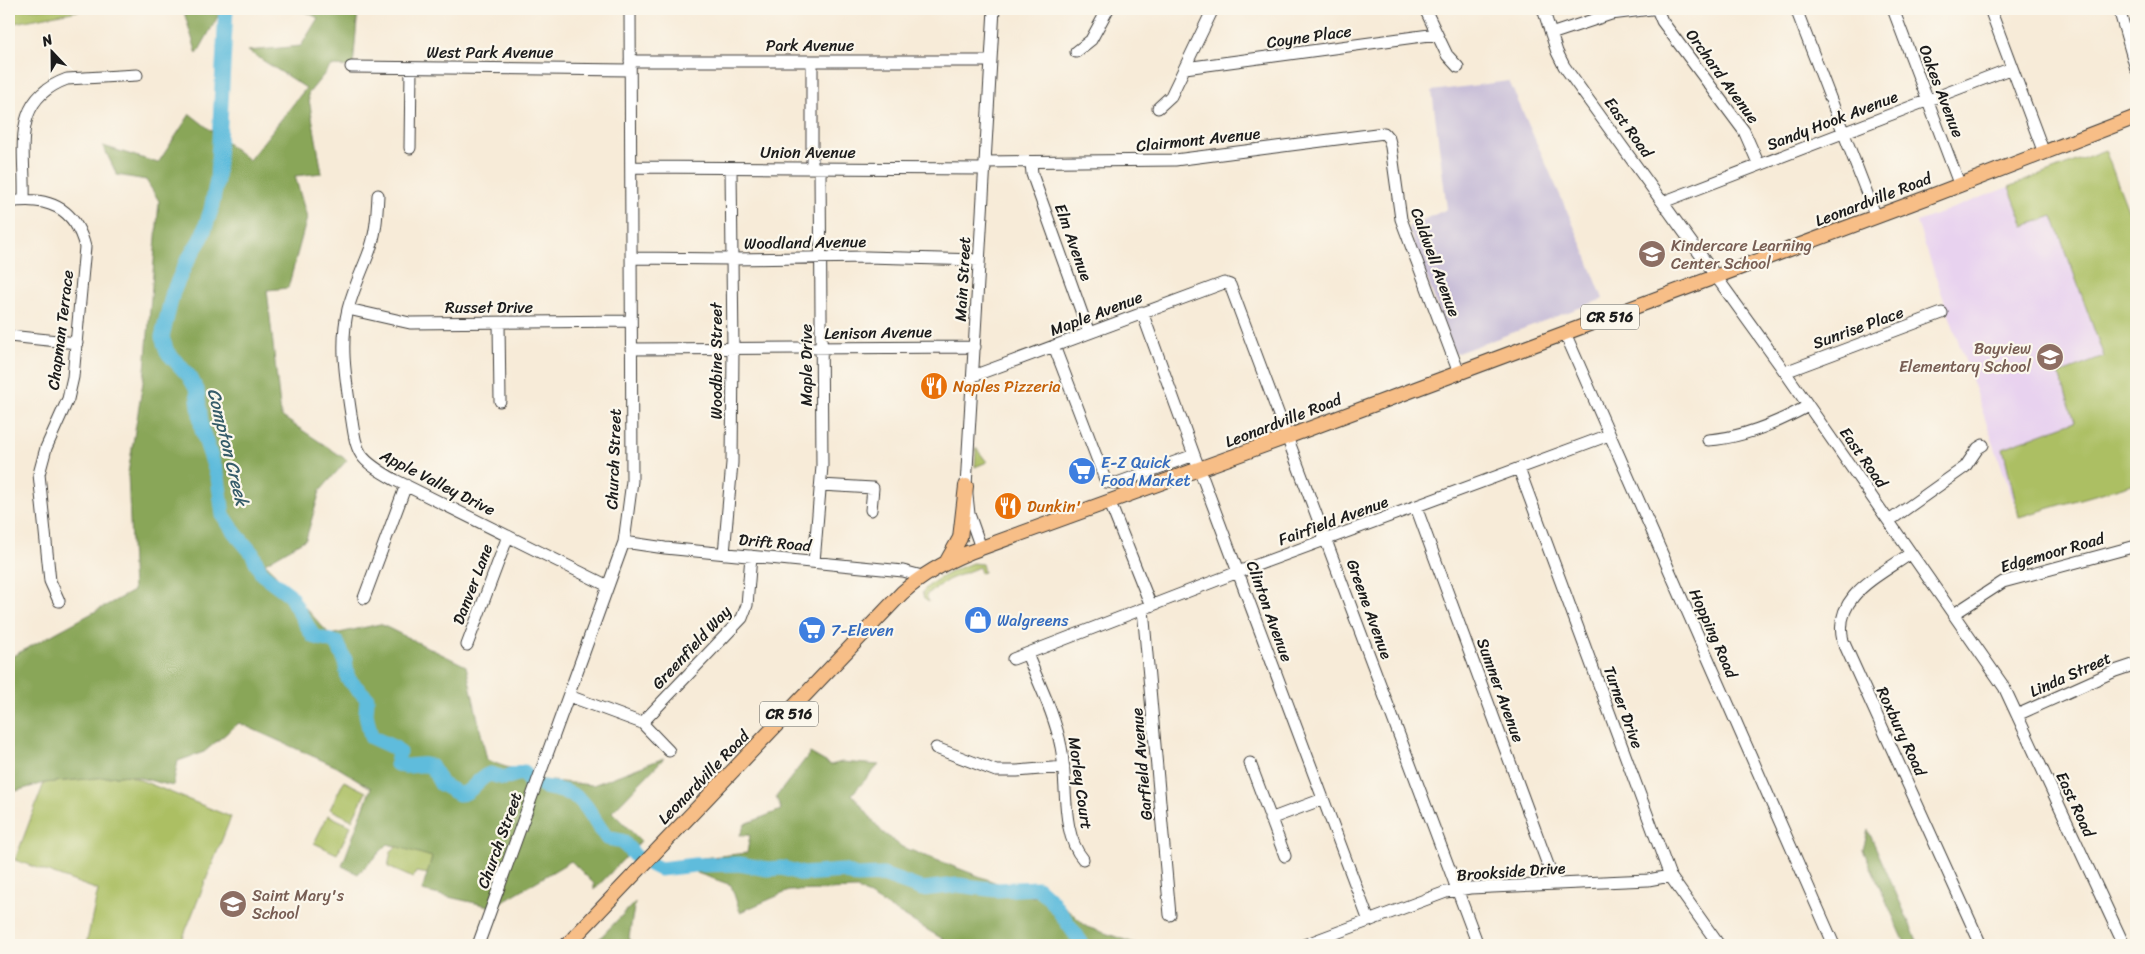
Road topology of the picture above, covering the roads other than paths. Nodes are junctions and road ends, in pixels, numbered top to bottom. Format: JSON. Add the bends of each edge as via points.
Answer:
{"nodes":[{"id":1,"x":630,"y":9,"type":"edge"},
{"id":2,"x":994,"y":9,"type":"edge"},
{"id":3,"x":1108,"y":9,"type":"edge"},
{"id":4,"x":1213,"y":9,"type":"edge"},
{"id":5,"x":1426,"y":9,"type":"edge"},
{"id":6,"x":1543,"y":9,"type":"edge"},
{"id":7,"x":1651,"y":9,"type":"edge"},
{"id":8,"x":1657,"y":9,"type":"edge"},
{"id":9,"x":1796,"y":9,"type":"edge"},
{"id":10,"x":1893,"y":9,"type":"edge"},
{"id":11,"x":1990,"y":9,"type":"edge"},
{"id":12,"x":2119,"y":9,"type":"edge"},
{"id":13,"x":1437,"y":34,"type":"junction"},
{"id":14,"x":1551,"y":34,"type":"junction"},
{"id":15,"x":1076,"y":52,"type":"dead end"},
{"id":16,"x":812,"y":61,"type":"junction"},
{"id":17,"x":990,"y":61,"type":"junction"},
{"id":18,"x":630,"y":66,"type":"junction"},
{"id":19,"x":350,"y":67,"type":"dead end"},
{"id":20,"x":1458,"y":67,"type":"dead end"},
{"id":21,"x":411,"y":68,"type":"junction"},
{"id":22,"x":1185,"y":68,"type":"junction"},
{"id":23,"x":2012,"y":68,"type":"junction"},
{"id":24,"x":2136,"y":69,"type":"edge"},
{"id":25,"x":137,"y":75,"type":"dead end"},
{"id":26,"x":1928,"y":100,"type":"junction"},
{"id":27,"x":1158,"y":108,"type":"dead end"},
{"id":28,"x":2136,"y":117,"type":"edge"},
{"id":29,"x":1843,"y":132,"type":"junction"},
{"id":30,"x":1384,"y":133,"type":"joint"},
{"id":31,"x":410,"y":148,"type":"dead end"},
{"id":32,"x":2044,"y":153,"type":"junction"},
{"id":33,"x":1030,"y":162,"type":"junction"},
{"id":34,"x":985,"y":165,"type":"junction"},
{"id":35,"x":1759,"y":165,"type":"junction"},
{"id":36,"x":631,"y":167,"type":"junction"},
{"id":37,"x":731,"y":168,"type":"junction"},
{"id":38,"x":816,"y":168,"type":"junction"},
{"id":39,"x":1960,"y":186,"type":"junction"},
{"id":40,"x":378,"y":195,"type":"dead end"},
{"id":41,"x":24,"y":199,"type":"junction"},
{"id":42,"x":9,"y":202,"type":"edge"},
{"id":43,"x":1663,"y":202,"type":"junction"},
{"id":44,"x":1876,"y":217,"type":"junction"},
{"id":45,"x":632,"y":258,"type":"junction"},
{"id":46,"x":821,"y":258,"type":"junction"},
{"id":47,"x":732,"y":259,"type":"junction"},
{"id":48,"x":979,"y":260,"type":"junction"},
{"id":49,"x":1717,"y":276,"type":"junction"},
{"id":50,"x":1230,"y":284,"type":"joint"},
{"id":51,"x":348,"y":309,"type":"junction"},
{"id":52,"x":1142,"y":312,"type":"junction"},
{"id":53,"x":1942,"y":313,"type":"dead end"},
{"id":54,"x":631,"y":321,"type":"junction"},
{"id":55,"x":499,"y":323,"type":"junction"},
{"id":56,"x":1089,"y":333,"type":"junction"},
{"id":57,"x":1565,"y":333,"type":"junction"},
{"id":58,"x":9,"y":336,"type":"edge"},
{"id":59,"x":77,"y":343,"type":"junction"},
{"id":60,"x":1054,"y":346,"type":"junction"},
{"id":61,"x":975,"y":348,"type":"junction"},
{"id":62,"x":631,"y":349,"type":"junction"},
{"id":63,"x":733,"y":349,"type":"junction"},
{"id":64,"x":822,"y":349,"type":"junction"},
{"id":65,"x":1459,"y":372,"type":"junction"},
{"id":66,"x":1785,"y":372,"type":"junction"},
{"id":67,"x":973,"y":376,"type":"junction"},
{"id":68,"x":500,"y":401,"type":"dead end"},
{"id":69,"x":1808,"y":406,"type":"junction"},
{"id":70,"x":1609,"y":435,"type":"junction"},
{"id":71,"x":1287,"y":437,"type":"junction"},
{"id":72,"x":1708,"y":440,"type":"dead end"},
{"id":73,"x":1983,"y":445,"type":"dead end"},
{"id":74,"x":1194,"y":455,"type":"junction"},
{"id":75,"x":1201,"y":469,"type":"junction"},
{"id":76,"x":1519,"y":469,"type":"junction"},
{"id":77,"x":406,"y":485,"type":"junction"},
{"id":78,"x":821,"y":485,"type":"junction"},
{"id":79,"x":966,"y":486,"type":"junction"},
{"id":80,"x":1110,"y":503,"type":"junction"},
{"id":81,"x":1416,"y":507,"type":"junction"},
{"id":82,"x":871,"y":510,"type":"dead end"},
{"id":83,"x":1889,"y":521,"type":"junction"},
{"id":84,"x":508,"y":536,"type":"junction"},
{"id":85,"x":1327,"y":539,"type":"junction"},
{"id":86,"x":624,"y":542,"type":"junction"},
{"id":87,"x":2136,"y":546,"type":"edge"},
{"id":88,"x":981,"y":548,"type":"junction"},
{"id":89,"x":1911,"y":553,"type":"junction"},
{"id":90,"x":724,"y":554,"type":"junction"},
{"id":91,"x":751,"y":556,"type":"junction"},
{"id":92,"x":814,"y":562,"type":"junction"},
{"id":93,"x":946,"y":563,"type":"junction"},
{"id":94,"x":1238,"y":572,"type":"junction"},
{"id":95,"x":922,"y":576,"type":"junction"},
{"id":96,"x":608,"y":586,"type":"junction"},
{"id":97,"x":364,"y":598,"type":"dead end"},
{"id":98,"x":59,"y":601,"type":"dead end"},
{"id":99,"x":1147,"y":607,"type":"junction"},
{"id":100,"x":1954,"y":614,"type":"junction"},
{"id":101,"x":468,"y":645,"type":"dead end"},
{"id":102,"x":1027,"y":654,"type":"junction"},
{"id":103,"x":1013,"y":659,"type":"dead end"},
{"id":104,"x":2134,"y":664,"type":"edge"},
{"id":105,"x":2136,"y":676,"type":"edge"},
{"id":106,"x":569,"y":696,"type":"junction"},
{"id":107,"x":2017,"y":715,"type":"junction"},
{"id":108,"x":642,"y":723,"type":"junction"},
{"id":109,"x":936,"y":748,"type":"dead end"},
{"id":110,"x":669,"y":751,"type":"dead end"},
{"id":111,"x":1250,"y":763,"type":"dead end"},
{"id":112,"x":1064,"y":767,"type":"junction"},
{"id":113,"x":1323,"y":799,"type":"junction"},
{"id":114,"x":1270,"y":819,"type":"junction"},
{"id":115,"x":1284,"y":856,"type":"dead end"},
{"id":116,"x":1083,"y":859,"type":"dead end"},
{"id":117,"x":1670,"y":876,"type":"junction"},
{"id":118,"x":1555,"y":884,"type":"junction"},
{"id":119,"x":1458,"y":890,"type":"junction"},
{"id":120,"x":1170,"y":915,"type":"dead end"},
{"id":121,"x":1369,"y":921,"type":"junction"},
{"id":122,"x":478,"y":945,"type":"edge"},
{"id":123,"x":567,"y":945,"type":"edge"},
{"id":124,"x":1304,"y":945,"type":"edge"},
{"id":125,"x":1478,"y":945,"type":"edge"},
{"id":126,"x":1719,"y":945,"type":"edge"},
{"id":127,"x":1834,"y":945,"type":"edge"},
{"id":128,"x":1981,"y":945,"type":"edge"},
{"id":129,"x":2124,"y":945,"type":"edge"}],
"edges":[{"from":1,"to":18,"type":"street","name":"Church Street"},
{"from":2,"to":17,"type":"street","name":"Main Street"},
{"from":3,"to":15,"type":"street","via":[[1091,40]]},
{"from":4,"to":22,"type":"street"},
{"from":5,"to":13,"type":"street"},
{"from":6,"to":14,"type":"street","name":"East Road"},
{"from":7,"to":14,"type":"street","via":[[1612,14]]},
{"from":8,"to":35,"type":"street","name":"Orchard Avenue","via":[[1662,21],[1744,131]]},
{"from":9,"to":29,"type":"street"},
{"from":10,"to":26,"type":"street","name":"Oakes Avenue"},
{"from":11,"to":23,"type":"street"},
{"from":12,"to":24,"type":"street"},
{"from":13,"to":20,"type":"street"},
{"from":13,"to":22,"type":"street","name":"Coyne Place"},
{"from":14,"to":43,"type":"street","name":"East Road","via":[[1564,66]]},
{"from":16,"to":17,"type":"street","name":"Park Avenue"},
{"from":16,"to":18,"type":"street","name":"Park Avenue"},
{"from":16,"to":38,"type":"street","name":"Maple Drive"},
{"from":17,"to":34,"type":"street","name":"Main Street"},
{"from":18,"to":21,"type":"street","name":"West Park Avenue"},
{"from":18,"to":36,"type":"street","name":"Church Street"},
{"from":19,"to":21,"type":"street","name":"West Park Avenue"},
{"from":21,"to":31,"type":"street"},
{"from":22,"to":27,"type":"street","via":[[1171,96]]},
{"from":23,"to":26,"type":"street","name":"Sandy Hook Avenue"},
{"from":23,"to":32,"type":"street"},
{"from":25,"to":41,"type":"street","via":[[66,79],[38,95],[24,122]]},
{"from":26,"to":29,"type":"street","name":"Sandy Hook Avenue"},
{"from":26,"to":39,"type":"street","name":"Oakes Avenue"},
{"from":28,"to":32,"type":"main road","name":"Leonardville Road","number":"CR 516"},
{"from":29,"to":35,"type":"street","name":"Sandy Hook Avenue"},
{"from":29,"to":44,"type":"street"},
{"from":30,"to":33,"type":"street","name":"Clairmont Avenue","via":[[1175,160]]},
{"from":30,"to":65,"type":"street","name":"Caldwell Avenue","via":[[1391,147],[1401,219]]},
{"from":32,"to":39,"type":"main road","name":"Leonardville Road","number":"CR 516"},
{"from":33,"to":34,"type":"street","name":"Clairmont Avenue"},
{"from":33,"to":56,"type":"street","name":"Elm Avenue"},
{"from":34,"to":38,"type":"street","name":"Union Avenue"},
{"from":34,"to":48,"type":"street","name":"Main Street"},
{"from":35,"to":43,"type":"street","name":"Sandy Hook Avenue"},
{"from":36,"to":37,"type":"street","name":"Union Avenue"},
{"from":36,"to":45,"type":"street","name":"Church Street"},
{"from":37,"to":38,"type":"street","name":"Union Avenue"},
{"from":37,"to":47,"type":"street","name":"Woodbine Street"},
{"from":38,"to":46,"type":"street","name":"Maple Drive"},
{"from":39,"to":44,"type":"main road","name":"Leonardville Road","number":"CR 516"},
{"from":40,"to":51,"type":"street","name":"Apple Valley Drive","via":[[374,238]]},
{"from":41,"to":42,"type":"street","name":"Chapman Terrace"},
{"from":41,"to":59,"type":"street","name":"Chapman Terrace","via":[[55,205],[68,214],[83,237],[86,257]]},
{"from":43,"to":49,"type":"street","name":"East Road"},
{"from":44,"to":49,"type":"main road","name":"Leonardville Road","number":"CR 516"},
{"from":45,"to":47,"type":"street","name":"Woodland Avenue"},
{"from":45,"to":54,"type":"street","name":"Church Street"},
{"from":46,"to":47,"type":"street","name":"Woodland Avenue"},
{"from":46,"to":48,"type":"street","name":"Woodland Avenue"},
{"from":46,"to":64,"type":"street","name":"Maple Drive"},
{"from":47,"to":63,"type":"street","name":"Woodbine Street"},
{"from":48,"to":61,"type":"street","name":"Main Street"},
{"from":49,"to":57,"type":"main road","name":"Leonardville Road","number":"CR 516"},
{"from":49,"to":66,"type":"street","name":"East Road"},
{"from":50,"to":52,"type":"street","name":"Maple Avenue","via":[[1224,283]]},
{"from":50,"to":71,"type":"street","name":"Greene Avenue"},
{"from":51,"to":55,"type":"street","name":"Russet Drive","via":[[410,323]]},
{"from":51,"to":77,"type":"street","name":"Apple Valley Drive","via":[[343,360],[357,448],[365,461]]},
{"from":52,"to":56,"type":"street","name":"Maple Avenue"},
{"from":52,"to":74,"type":"street","name":"Clinton Avenue"},
{"from":53,"to":66,"type":"street","name":"Sunrise Place"},
{"from":54,"to":55,"type":"street","name":"Russet Drive"},
{"from":54,"to":62,"type":"street","name":"Church Street"},
{"from":55,"to":68,"type":"street"},
{"from":56,"to":60,"type":"street","name":"Maple Avenue"},
{"from":57,"to":65,"type":"main road","name":"Leonardville Road","number":"CR 516"},
{"from":57,"to":70,"type":"street","name":"Hopping Road"},
{"from":58,"to":59,"type":"street"},
{"from":59,"to":98,"type":"street","name":"Chapman Terrace","via":[[70,391],[46,448],[40,474],[50,581]]},
{"from":60,"to":67,"type":"street","name":"Maple Avenue"},
{"from":60,"to":74,"type":"street","via":[[1106,482],[1117,483]]},
{"from":61,"to":64,"type":"street","name":"Lenison Avenue"},
{"from":61,"to":67,"type":"street","name":"Main Street"},
{"from":62,"to":63,"type":"street","name":"Lenison Avenue"},
{"from":62,"to":86,"type":"street","name":"Church Street","via":[[632,482]]},
{"from":63,"to":64,"type":"street","name":"Lenison Avenue"},
{"from":63,"to":90,"type":"street","name":"Woodbine Street","via":[[732,463]]},
{"from":64,"to":78,"type":"street","name":"Maple Drive"},
{"from":65,"to":71,"type":"main road","name":"Leonardville Road","number":"CR 516"},
{"from":66,"to":69,"type":"street","name":"East Road"},
{"from":67,"to":79,"type":"street","name":"Main Street"},
{"from":69,"to":72,"type":"street","via":[[1752,430]]},
{"from":69,"to":83,"type":"street","name":"East Road"},
{"from":70,"to":76,"type":"street","name":"Fairfield Avenue"},
{"from":70,"to":127,"type":"street","name":"Hopping Road"},
{"from":71,"to":75,"type":"main road","name":"Leonardville Road","number":"CR 516"},
{"from":71,"to":85,"type":"street","name":"Greene Avenue"},
{"from":73,"to":83,"type":"street","via":[[1965,467]]},
{"from":74,"to":75,"type":"street","name":"Clinton Avenue"},
{"from":75,"to":80,"type":"main road","name":"Leonardville Road","number":"CR 516"},
{"from":75,"to":94,"type":"street","name":"Clinton Avenue"},
{"from":76,"to":81,"type":"street","name":"Fairfield Avenue"},
{"from":76,"to":117,"type":"street","name":"Turner Drive"},
{"from":77,"to":84,"type":"street","name":"Apple Valley Drive"},
{"from":77,"to":97,"type":"street"},
{"from":78,"to":82,"type":"street","via":[[873,488]]},
{"from":78,"to":92,"type":"street","name":"Maple Drive"},
{"from":79,"to":88,"type":"street","name":"Main Street","via":[[969,514]]},
{"from":79,"to":93,"type":"main road","via":[[960,538]]},
{"from":80,"to":88,"type":"main road","name":"Leonardville Road","number":"CR 516"},
{"from":80,"to":99,"type":"street","name":"Garfield Avenue"},
{"from":81,"to":85,"type":"street","name":"Fairfield Avenue"},
{"from":81,"to":118,"type":"street","name":"Sumner Avenue"},
{"from":83,"to":89,"type":"street","name":"East Road"},
{"from":84,"to":96,"type":"street","name":"Apple Valley Drive"},
{"from":84,"to":101,"type":"street","name":"Danver Lane"},
{"from":85,"to":94,"type":"street","name":"Fairfield Avenue"},
{"from":85,"to":119,"type":"street","name":"Greene Avenue"},
{"from":86,"to":90,"type":"street","name":"Drift Road"},
{"from":86,"to":96,"type":"street","name":"Church Street"},
{"from":87,"to":100,"type":"street","name":"Edgemoor Road","via":[[2003,582]]},
{"from":88,"to":93,"type":"main road","name":"Leonardville Road","number":"CR 516"},
{"from":89,"to":100,"type":"street","name":"East Road"},
{"from":89,"to":128,"type":"street","name":"Roxbury Road","via":[[1855,592],[1844,610],[1841,631]]},
{"from":90,"to":91,"type":"street","name":"Drift Road"},
{"from":91,"to":92,"type":"street","name":"Drift Road"},
{"from":91,"to":108,"type":"street","name":"Greenfield Way","via":[[747,605],[742,618]]},
{"from":92,"to":95,"type":"street","name":"Drift Road","via":[[904,571]]},
{"from":93,"to":95,"type":"main road","name":"Leonardville Road","number":"CR 516"},
{"from":94,"to":99,"type":"street","name":"Fairfield Avenue"},
{"from":94,"to":113,"type":"street","name":"Clinton Avenue"},
{"from":95,"to":123,"type":"main road","name":"Leonardville Road","number":"CR 516","via":[[902,593]]},
{"from":96,"to":106,"type":"street","name":"Church Street"},
{"from":99,"to":102,"type":"street","name":"Fairfield Avenue"},
{"from":99,"to":120,"type":"street","name":"Garfield Avenue"},
{"from":100,"to":107,"type":"street","name":"East Road","via":[[2004,687]]},
{"from":102,"to":103,"type":"street","name":"Fairfield Avenue"},
{"from":102,"to":112,"type":"street","name":"Morley Court","via":[[1059,736]]},
{"from":104,"to":105,"type":"street"},
{"from":104,"to":107,"type":"street","name":"Linda Street"},
{"from":106,"to":108,"type":"street"},
{"from":106,"to":122,"type":"street","name":"Church Street"},
{"from":107,"to":129,"type":"street","name":"East Road"},
{"from":108,"to":110,"type":"street"},
{"from":109,"to":112,"type":"street","via":[[996,771]]},
{"from":111,"to":114,"type":"street"},
{"from":112,"to":116,"type":"street","name":"Morley Court","via":[[1070,830]]},
{"from":113,"to":114,"type":"street"},
{"from":113,"to":121,"type":"street","name":"Clinton Avenue"},
{"from":114,"to":115,"type":"street"},
{"from":117,"to":118,"type":"street","name":"Brookside Drive"},
{"from":117,"to":126,"type":"street","name":"Turner Drive"},
{"from":118,"to":119,"type":"street","name":"Brookside Drive"},
{"from":119,"to":121,"type":"street","name":"Brookside Drive"},
{"from":119,"to":125,"type":"street","name":"Greene Avenue"},
{"from":121,"to":124,"type":"street","name":"Brookside Drive"}]}
